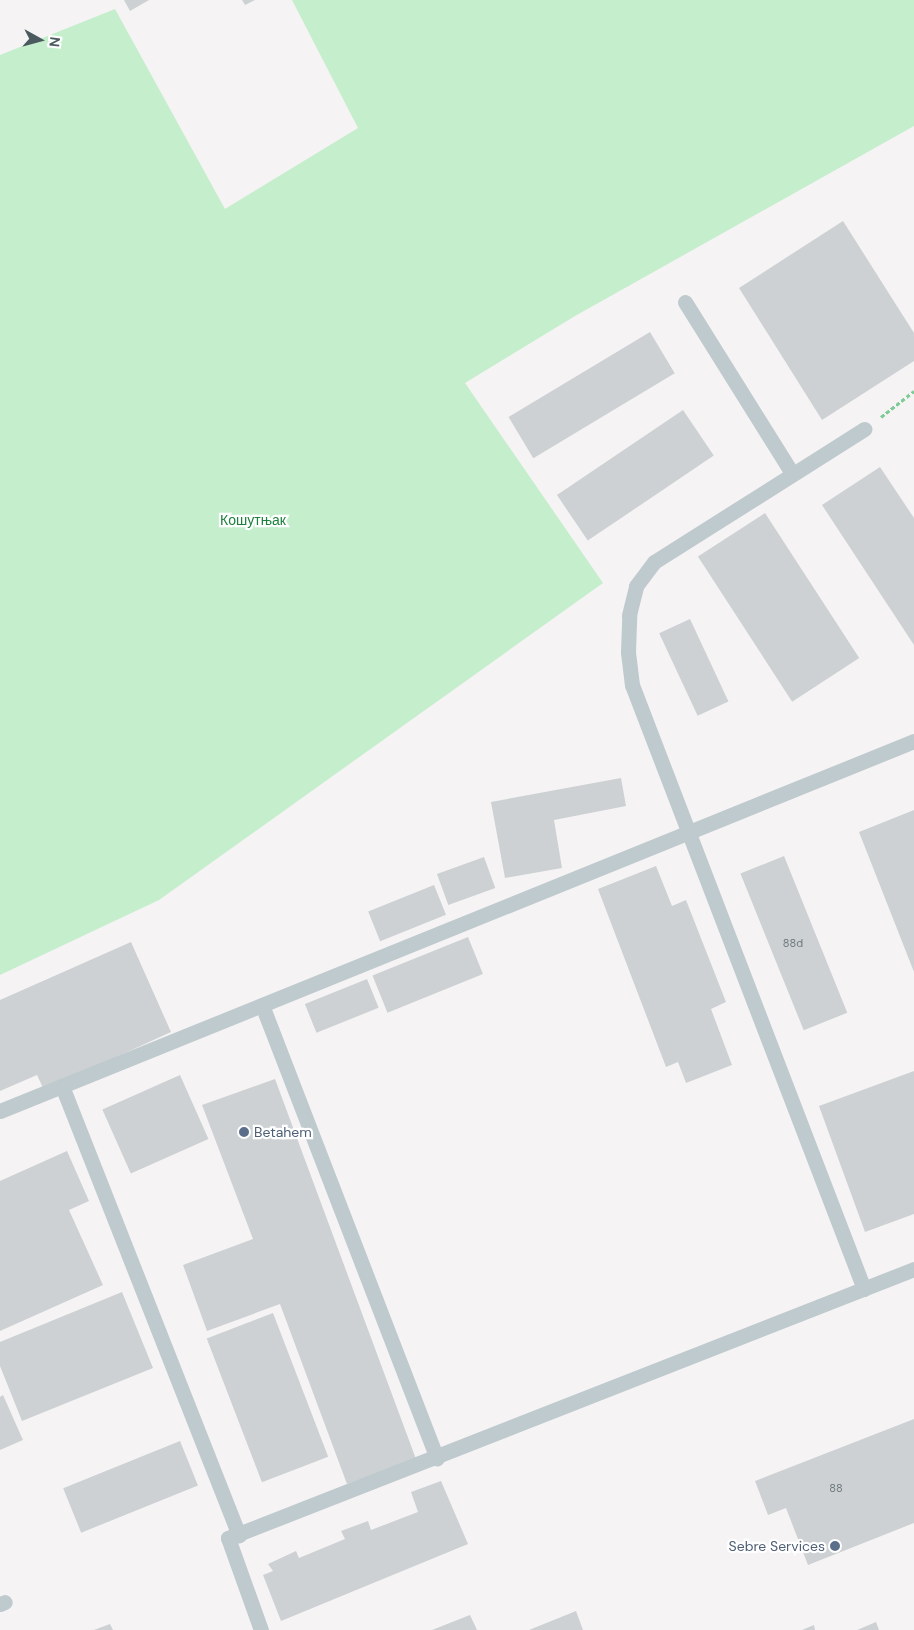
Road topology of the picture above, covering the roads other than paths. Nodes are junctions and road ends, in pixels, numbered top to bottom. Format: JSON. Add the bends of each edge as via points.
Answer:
{"nodes":[{"id":1,"x":685,"y":302,"type":"dead end"},
{"id":2,"x":864,"y":430,"type":"road end"},
{"id":3,"x":792,"y":473,"type":"junction"},
{"id":4,"x":914,"y":741,"type":"edge"},
{"id":5,"x":687,"y":833,"type":"junction"},
{"id":6,"x":262,"y":1005,"type":"junction"},
{"id":7,"x":62,"y":1086,"type":"junction"},
{"id":8,"x":0,"y":1111,"type":"edge"},
{"id":9,"x":914,"y":1269,"type":"edge"},
{"id":10,"x":864,"y":1288,"type":"junction"},
{"id":11,"x":437,"y":1458,"type":"junction"},
{"id":12,"x":239,"y":1535,"type":"junction"},
{"id":13,"x":261,"y":1630,"type":"edge"}],
"edges":[{"from":1,"to":3,"type":"lane"},
{"from":2,"to":3,"type":"lane"},
{"from":3,"to":5,"type":"lane","via":[[654,562],[636,586],[629,615],[632,685]]},
{"from":4,"to":5,"type":"lane"},
{"from":5,"to":6,"type":"lane"},
{"from":5,"to":10,"type":"lane"},
{"from":6,"to":7,"type":"lane"},
{"from":6,"to":11,"type":"lane"},
{"from":7,"to":8,"type":"lane"},
{"from":7,"to":12,"type":"lane"},
{"from":9,"to":10,"type":"lane"},
{"from":10,"to":11,"type":"lane"},
{"from":11,"to":12,"type":"lane"},
{"from":12,"to":13,"type":"lane","via":[[228,1538]]}]}
